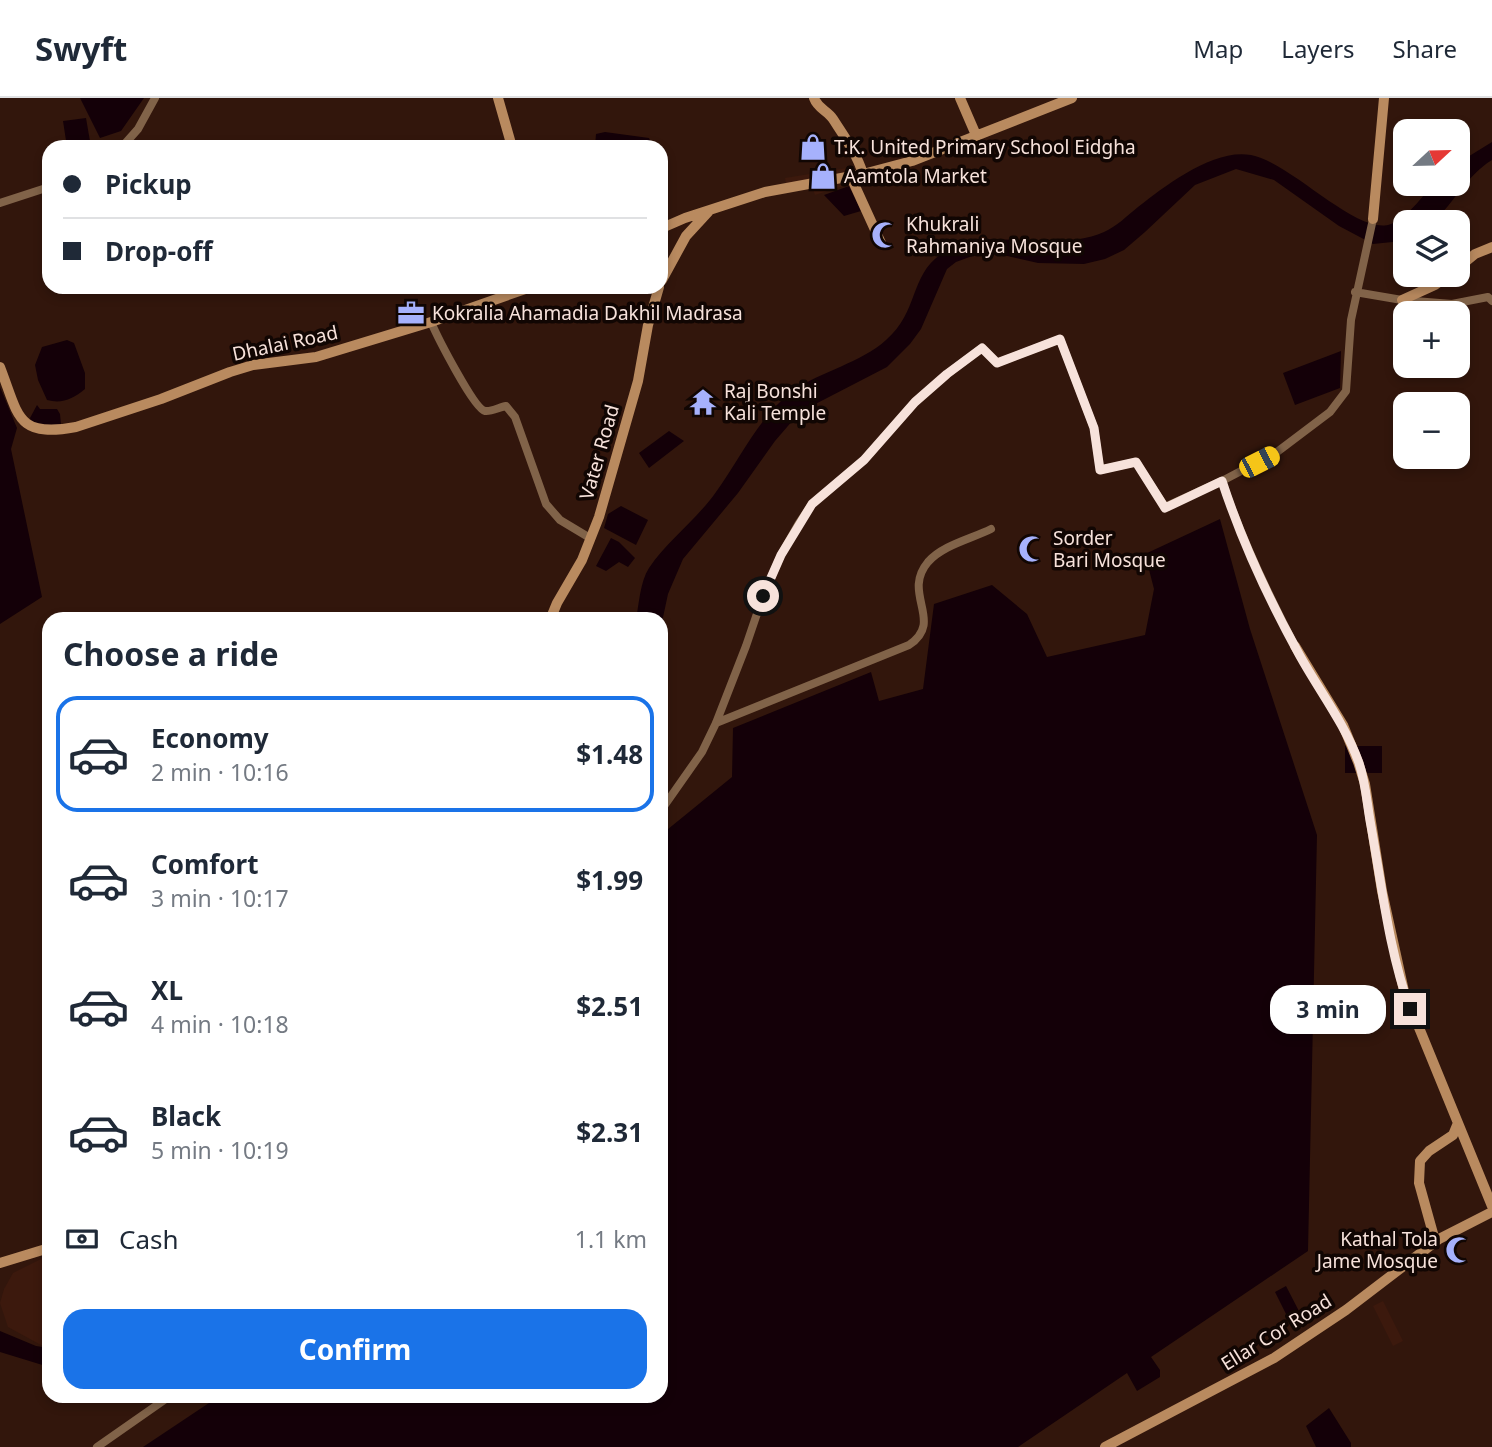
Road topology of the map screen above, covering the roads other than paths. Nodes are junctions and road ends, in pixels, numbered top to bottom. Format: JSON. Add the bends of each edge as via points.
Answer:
{"nodes":[{"id":1,"x":155,"y":98,"type":"edge"},
{"id":2,"x":498,"y":98,"type":"edge"},
{"id":3,"x":814,"y":98,"type":"edge"},
{"id":4,"x":960,"y":98,"type":"edge"},
{"id":5,"x":1072,"y":98,"type":"edge"},
{"id":6,"x":1384,"y":98,"type":"edge"},
{"id":7,"x":976,"y":135,"type":"junction"},
{"id":8,"x":128,"y":140,"type":"edge"},
{"id":9,"x":510,"y":140,"type":"edge"},
{"id":10,"x":863,"y":174,"type":"junction"},
{"id":11,"x":850,"y":175,"type":"junction"},
{"id":12,"x":42,"y":189,"type":"edge"},
{"id":13,"x":0,"y":203,"type":"edge"},
{"id":14,"x":709,"y":211,"type":"junction"},
{"id":15,"x":1373,"y":219,"type":"joint"},
{"id":16,"x":668,"y":225,"type":"edge"},
{"id":17,"x":881,"y":243,"type":"dead end"},
{"id":18,"x":1492,"y":247,"type":"edge"},
{"id":19,"x":1470,"y":258,"type":"edge"},
{"id":20,"x":668,"y":269,"type":"edge"},
{"id":21,"x":1431,"y":287,"type":"edge"},
{"id":22,"x":1356,"y":292,"type":"junction"},
{"id":23,"x":512,"y":294,"type":"edge"},
{"id":24,"x":657,"y":294,"type":"edge"},
{"id":25,"x":1402,"y":300,"type":"junction"},
{"id":26,"x":1492,"y":301,"type":"edge"},
{"id":27,"x":431,"y":323,"type":"junction"},
{"id":28,"x":0,"y":367,"type":"edge"},
{"id":29,"x":1222,"y":481,"type":"junction"},
{"id":30,"x":991,"y":529,"type":"dead end"},
{"id":31,"x":590,"y":538,"type":"junction"},
{"id":32,"x":553,"y":612,"type":"edge"},
{"id":33,"x":1295,"y":646,"type":"joint"},
{"id":34,"x":716,"y":723,"type":"junction"},
{"id":35,"x":668,"y":800,"type":"edge"},
{"id":36,"x":1458,"y":1123,"type":"junction"},
{"id":37,"x":1492,"y":1206,"type":"edge"},
{"id":38,"x":1492,"y":1212,"type":"edge"},
{"id":39,"x":1434,"y":1237,"type":"dead end"},
{"id":40,"x":42,"y":1250,"type":"edge"},
{"id":41,"x":0,"y":1263,"type":"edge"},
{"id":42,"x":160,"y":1403,"type":"edge"},
{"id":43,"x":97,"y":1447,"type":"edge"},
{"id":44,"x":1105,"y":1447,"type":"edge"}],
"edges":[{"from":1,"to":8,"type":"street"},
{"from":2,"to":9,"type":"street"},
{"from":3,"to":10,"type":"street","via":[[857,155]]},
{"from":4,"to":7,"type":"street"},
{"from":5,"to":7,"type":"street"},
{"from":6,"to":15,"type":"street"},
{"from":7,"to":10,"type":"street"},
{"from":10,"to":11,"type":"street"},
{"from":11,"to":14,"type":"street","via":[[765,192]]},
{"from":11,"to":17,"type":"street"},
{"from":12,"to":13,"type":"street"},
{"from":14,"to":16,"type":"street"},
{"from":14,"to":20,"type":"street","via":[[686,236]]},
{"from":15,"to":22,"type":"street"},
{"from":18,"to":19,"type":"street"},
{"from":21,"to":25,"type":"street"},
{"from":22,"to":25,"type":"street"},
{"from":22,"to":29,"type":"street","via":[[1346,391],[1330,412],[1277,452]]},
{"from":23,"to":27,"type":"street","name":"Dhalai Road"},
{"from":24,"to":31,"type":"street","name":"Vater Road","via":[[638,382]]},
{"from":25,"to":26,"type":"street","via":[[1452,304],[1488,297]]},
{"from":27,"to":28,"type":"street","name":"Dhalai Road","via":[[316,358],[253,365],[51,432],[24,422]]},
{"from":27,"to":31,"type":"street","via":[[480,409],[506,406],[515,417],[546,504],[560,520]]},
{"from":29,"to":33,"type":"street","via":[[1265,589]]},
{"from":29,"to":34,"type":"street","via":[[1165,508],[1136,462],[1100,470],[1094,428],[1060,339],[997,363],[982,348],[915,402],[864,460],[812,504],[781,555]]},
{"from":30,"to":34,"type":"street","via":[[929,561],[918,578],[924,618],[920,638]]},
{"from":31,"to":32,"type":"street","name":"Vater Road"},
{"from":33,"to":36,"type":"street","via":[[1343,726],[1358,762],[1404,991]]},
{"from":34,"to":35,"type":"street"},
{"from":36,"to":37,"type":"street"},
{"from":36,"to":39,"type":"street","via":[[1453,1135],[1420,1161],[1419,1183]]},
{"from":38,"to":44,"type":"street","name":"Ellar Cor Road","via":[[1439,1239],[1274,1358]]},
{"from":40,"to":41,"type":"street"},
{"from":42,"to":43,"type":"street"}]}
